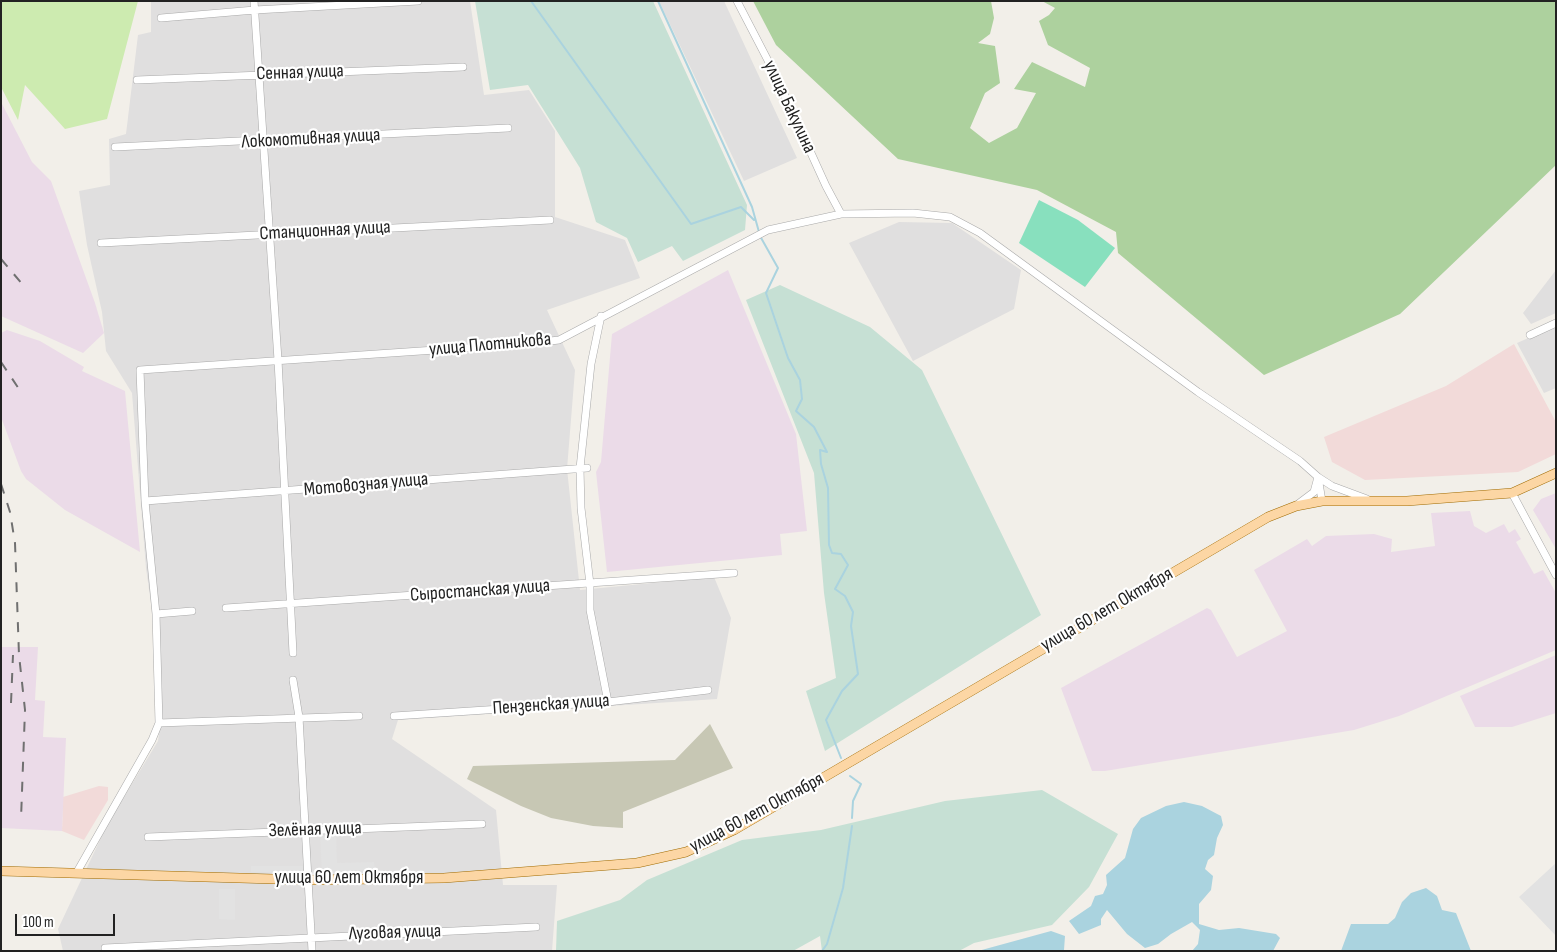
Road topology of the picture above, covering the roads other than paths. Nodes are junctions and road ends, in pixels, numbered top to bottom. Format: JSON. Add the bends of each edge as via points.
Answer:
{"nodes":[{"id":1,"x":254,"y":1,"type":"edge"},
{"id":2,"x":418,"y":1,"type":"edge"},
{"id":3,"x":736,"y":1,"type":"edge"},
{"id":4,"x":255,"y":10,"type":"junction"},
{"id":5,"x":161,"y":18,"type":"dead end"},
{"id":6,"x":463,"y":66,"type":"dead end"},
{"id":7,"x":260,"y":74,"type":"junction"},
{"id":8,"x":137,"y":80,"type":"dead end"},
{"id":9,"x":508,"y":128,"type":"dead end"},
{"id":10,"x":263,"y":142,"type":"junction"},
{"id":11,"x":115,"y":147,"type":"dead end"},
{"id":12,"x":842,"y":214,"type":"junction"},
{"id":13,"x":550,"y":220,"type":"dead end"},
{"id":14,"x":269,"y":233,"type":"junction"},
{"id":15,"x":101,"y":243,"type":"dead end"},
{"id":16,"x":601,"y":316,"type":"junction"},
{"id":17,"x":1556,"y":323,"type":"edge"},
{"id":18,"x":1530,"y":335,"type":"dead end"},
{"id":19,"x":278,"y":360,"type":"junction"},
{"id":20,"x":583,"y":468,"type":"junction"},
{"id":21,"x":1556,"y":473,"type":"edge"},
{"id":22,"x":1318,"y":477,"type":"junction"},
{"id":23,"x":284,"y":492,"type":"junction"},
{"id":24,"x":1512,"y":493,"type":"junction"},
{"id":25,"x":145,"y":501,"type":"junction"},
{"id":26,"x":1371,"y":501,"type":"junction"},
{"id":27,"x":1322,"y":502,"type":"junction"},
{"id":28,"x":1296,"y":506,"type":"junction"},
{"id":29,"x":734,"y":573,"type":"dead end"},
{"id":30,"x":1556,"y":575,"type":"edge"},
{"id":31,"x":590,"y":584,"type":"junction"},
{"id":32,"x":289,"y":603,"type":"junction"},
{"id":33,"x":226,"y":608,"type":"dead end"},
{"id":34,"x":192,"y":611,"type":"dead end"},
{"id":35,"x":156,"y":614,"type":"junction"},
{"id":36,"x":293,"y":653,"type":"dead end"},
{"id":37,"x":293,"y":680,"type":"dead end"},
{"id":38,"x":708,"y":690,"type":"dead end"},
{"id":39,"x":608,"y":702,"type":"junction"},
{"id":40,"x":359,"y":716,"type":"dead end"},
{"id":41,"x":394,"y":716,"type":"dead end"},
{"id":42,"x":298,"y":717,"type":"junction"},
{"id":43,"x":159,"y":723,"type":"junction"},
{"id":44,"x":482,"y":824,"type":"dead end"},
{"id":45,"x":305,"y":830,"type":"junction"},
{"id":46,"x":148,"y":836,"type":"dead end"},
{"id":47,"x":1,"y":871,"type":"edge"},
{"id":48,"x":77,"y":872,"type":"junction"},
{"id":49,"x":308,"y":880,"type":"junction"},
{"id":50,"x":536,"y":927,"type":"dead end"},
{"id":51,"x":311,"y":936,"type":"junction"},
{"id":52,"x":105,"y":948,"type":"dead end"},
{"id":53,"x":312,"y":951,"type":"edge"}],
"edges":[{"from":1,"to":4,"type":"street"},
{"from":2,"to":4,"type":"street"},
{"from":3,"to":12,"type":"street","name":"улица Бакулина"},
{"from":4,"to":5,"type":"street"},
{"from":4,"to":7,"type":"street"},
{"from":6,"to":7,"type":"street","name":"Сенная улица"},
{"from":7,"to":8,"type":"street","name":"Сенная улица"},
{"from":7,"to":10,"type":"street"},
{"from":9,"to":10,"type":"street","name":"Локомотивная улица"},
{"from":10,"to":11,"type":"street","name":"Локомотивная улица"},
{"from":10,"to":14,"type":"street"},
{"from":12,"to":16,"type":"street","name":"улица Плотникова","via":[[768,230]]},
{"from":12,"to":22,"type":"street","via":[[913,213],[950,218],[980,233]]},
{"from":13,"to":14,"type":"street","name":"Станционная улица"},
{"from":14,"to":15,"type":"street","name":"Станционная улица"},
{"from":14,"to":19,"type":"street"},
{"from":16,"to":19,"type":"street","name":"улица Плотникова","via":[[559,340]]},
{"from":16,"to":20,"type":"street","via":[[591,364]]},
{"from":17,"to":18,"type":"street"},
{"from":19,"to":23,"type":"street"},
{"from":19,"to":25,"type":"street","name":"улица Плотникова","via":[[140,370]]},
{"from":20,"to":23,"type":"street","name":"Мотовозная улица"},
{"from":20,"to":31,"type":"street","via":[[581,508]]},
{"from":21,"to":24,"type":"main road","name":"улица 60 лет Октября"},
{"from":22,"to":26,"type":"street"},
{"from":22,"to":27,"type":"street"},
{"from":22,"to":28,"type":"street","via":[[1314,492]]},
{"from":23,"to":25,"type":"street","name":"Мотовозная улица"},
{"from":23,"to":32,"type":"street"},
{"from":24,"to":26,"type":"main road","name":"улица 60 лет Октября"},
{"from":24,"to":30,"type":"street"},
{"from":25,"to":35,"type":"street"},
{"from":26,"to":27,"type":"main road","name":"улица 60 лет Октября"},
{"from":27,"to":28,"type":"main road","name":"улица 60 лет Октября"},
{"from":28,"to":49,"type":"main road","name":"улица 60 лет Октября","via":[[1268,517],[734,830],[686,852],[637,863],[463,876]]},
{"from":29,"to":31,"type":"street","name":"Сыростанская улица"},
{"from":31,"to":32,"type":"street","name":"Сыростанская улица"},
{"from":31,"to":39,"type":"street","via":[[590,610]]},
{"from":32,"to":33,"type":"street","name":"Сыростанская улица"},
{"from":32,"to":36,"type":"street"},
{"from":34,"to":35,"type":"street"},
{"from":35,"to":43,"type":"street"},
{"from":37,"to":42,"type":"street"},
{"from":38,"to":39,"type":"street","name":"Пензенская улица"},
{"from":39,"to":41,"type":"street","name":"Пензенская улица"},
{"from":40,"to":42,"type":"street"},
{"from":42,"to":43,"type":"street"},
{"from":42,"to":45,"type":"street"},
{"from":43,"to":48,"type":"street"},
{"from":44,"to":45,"type":"street","name":"Зелёная улица"},
{"from":45,"to":46,"type":"street","name":"Зелёная улица"},
{"from":45,"to":49,"type":"street"},
{"from":47,"to":48,"type":"main road","name":"улица 60 лет Октября"},
{"from":48,"to":49,"type":"main road","name":"улица 60 лет Октября"},
{"from":49,"to":51,"type":"street"},
{"from":50,"to":51,"type":"street","name":"Луговая улица"},
{"from":51,"to":52,"type":"street","name":"Луговая улица"},
{"from":51,"to":53,"type":"street"}]}
